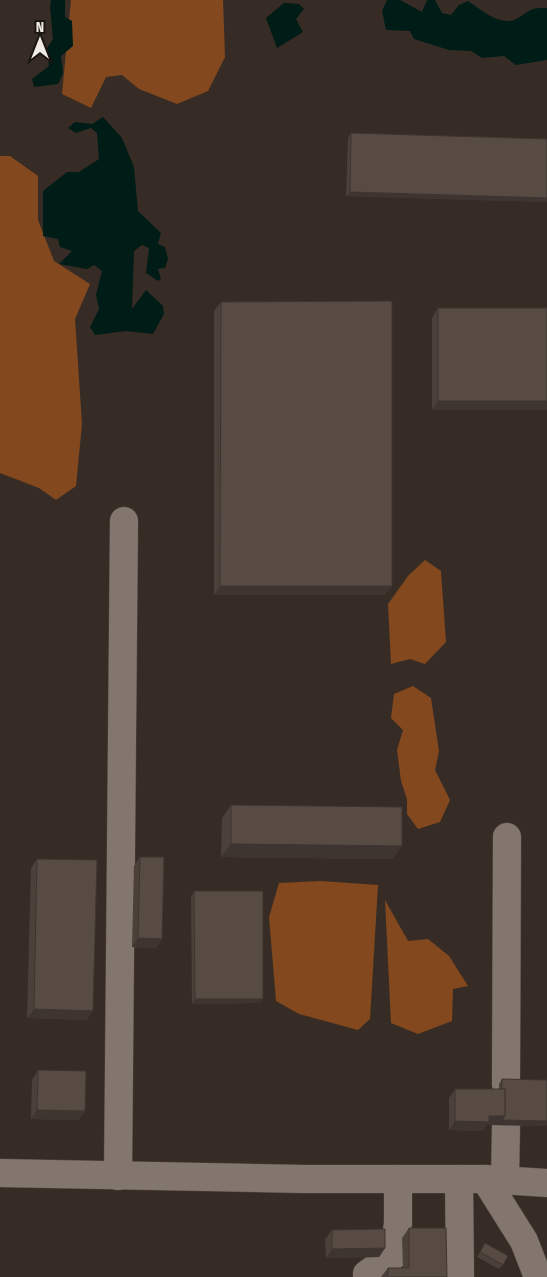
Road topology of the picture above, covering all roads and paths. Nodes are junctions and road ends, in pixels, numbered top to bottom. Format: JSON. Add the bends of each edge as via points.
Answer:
{"nodes":[{"id":1,"x":124,"y":521,"type":"dead end"},
{"id":2,"x":507,"y":837,"type":"dead end"},
{"id":3,"x":506,"y":1084,"type":"edge"},
{"id":4,"x":506,"y":1125,"type":"edge"},
{"id":5,"x":0,"y":1173,"type":"edge"},
{"id":6,"x":118,"y":1176,"type":"junction"},
{"id":7,"x":398,"y":1179,"type":"junction"},
{"id":8,"x":483,"y":1180,"type":"junction"},
{"id":9,"x":547,"y":1183,"type":"edge"},
{"id":10,"x":367,"y":1277,"type":"edge"},
{"id":11,"x":460,"y":1277,"type":"edge"},
{"id":12,"x":538,"y":1277,"type":"edge"}],
"edges":[{"from":1,"to":6,"type":"street"},
{"from":2,"to":3,"type":"street"},
{"from":4,"to":8,"type":"street"},
{"from":5,"to":6,"type":"street"},
{"from":6,"to":7,"type":"street"},
{"from":7,"to":8,"type":"street"},
{"from":7,"to":10,"type":"street","via":[[394,1255]]},
{"from":8,"to":9,"type":"street"},
{"from":8,"to":11,"type":"street"},
{"from":8,"to":12,"type":"street","via":[[524,1241]]}]}
